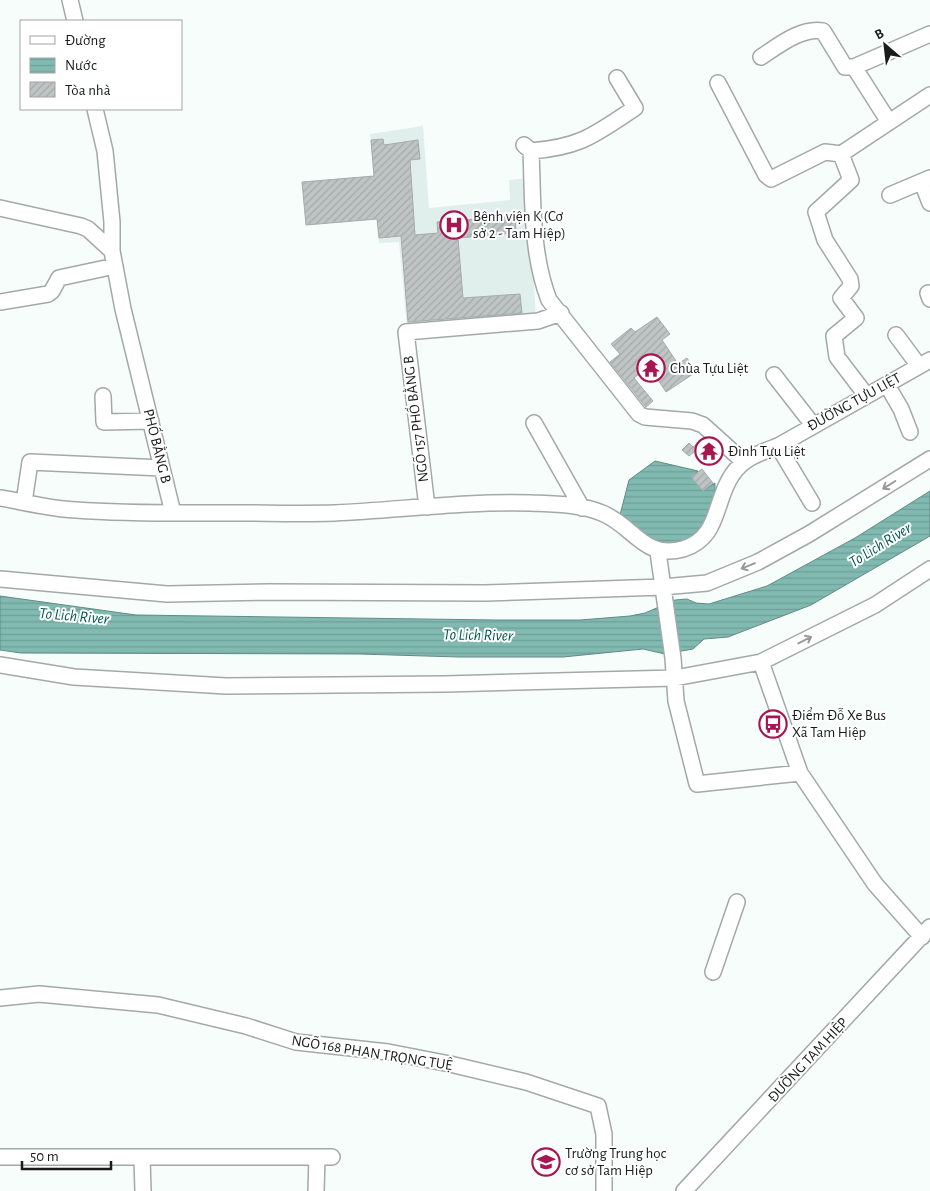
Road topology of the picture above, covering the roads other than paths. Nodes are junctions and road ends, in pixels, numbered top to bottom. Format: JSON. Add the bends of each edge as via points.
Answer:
{"nodes":[{"id":1,"x":70,"y":0,"type":"edge"},
{"id":2,"x":75,"y":20,"type":"edge"},
{"id":3,"x":930,"y":34,"type":"edge"},
{"id":4,"x":761,"y":57,"type":"dead end"},
{"id":5,"x":854,"y":67,"type":"junction"},
{"id":6,"x":617,"y":78,"type":"dead end"},
{"id":7,"x":718,"y":83,"type":"dead end"},
{"id":8,"x":930,"y":95,"type":"edge"},
{"id":9,"x":95,"y":110,"type":"edge"},
{"id":10,"x":889,"y":122,"type":"junction"},
{"id":11,"x":841,"y":154,"type":"junction"},
{"id":12,"x":926,"y":180,"type":"edge"},
{"id":13,"x":890,"y":195,"type":"dead end"},
{"id":14,"x":930,"y":203,"type":"edge"},
{"id":15,"x":0,"y":208,"type":"edge"},
{"id":16,"x":112,"y":251,"type":"junction"},
{"id":17,"x":115,"y":266,"type":"junction"},
{"id":18,"x":0,"y":302,"type":"edge"},
{"id":19,"x":561,"y":313,"type":"junction"},
{"id":20,"x":896,"y":335,"type":"dead end"},
{"id":21,"x":924,"y":363,"type":"edge"},
{"id":22,"x":774,"y":375,"type":"dead end"},
{"id":23,"x":887,"y":385,"type":"junction"},
{"id":24,"x":866,"y":395,"type":"junction"},
{"id":25,"x":103,"y":396,"type":"dead end"},
{"id":26,"x":151,"y":421,"type":"junction"},
{"id":27,"x":534,"y":423,"type":"dead end"},
{"id":28,"x":813,"y":425,"type":"junction"},
{"id":29,"x":910,"y":432,"type":"dead end"},
{"id":30,"x":778,"y":446,"type":"junction"},
{"id":31,"x":930,"y":459,"type":"edge"},
{"id":32,"x":744,"y":462,"type":"junction"},
{"id":33,"x":162,"y":468,"type":"junction"},
{"id":34,"x":0,"y":498,"type":"edge"},
{"id":35,"x":24,"y":502,"type":"junction"},
{"id":36,"x":812,"y":503,"type":"dead end"},
{"id":37,"x":427,"y":507,"type":"junction"},
{"id":38,"x":582,"y":508,"type":"junction"},
{"id":39,"x":173,"y":513,"type":"junction"},
{"id":40,"x":658,"y":552,"type":"junction"},
{"id":41,"x":930,"y":569,"type":"edge"},
{"id":42,"x":0,"y":579,"type":"edge"},
{"id":43,"x":664,"y":594,"type":"junction"},
{"id":44,"x":761,"y":662,"type":"junction"},
{"id":45,"x":0,"y":665,"type":"edge"},
{"id":46,"x":675,"y":678,"type":"junction"},
{"id":47,"x":800,"y":773,"type":"junction"},
{"id":48,"x":737,"y":902,"type":"dead end"},
{"id":49,"x":926,"y":932,"type":"edge"},
{"id":50,"x":713,"y":972,"type":"dead end"},
{"id":51,"x":0,"y":998,"type":"edge"},
{"id":52,"x":332,"y":1157,"type":"dead end"},
{"id":53,"x":0,"y":1158,"type":"edge"},
{"id":54,"x":142,"y":1158,"type":"junction"},
{"id":55,"x":317,"y":1158,"type":"junction"},
{"id":56,"x":143,"y":1191,"type":"edge"},
{"id":57,"x":316,"y":1191,"type":"edge"},
{"id":58,"x":604,"y":1191,"type":"edge"},
{"id":59,"x":684,"y":1191,"type":"edge"}],
"edges":[{"from":1,"to":2,"type":"street"},
{"from":3,"to":5,"type":"street"},
{"from":4,"to":5,"type":"street","via":[[789,38],[817,30],[823,31],[845,67]]},
{"from":5,"to":10,"type":"street"},
{"from":6,"to":19,"type":"street","via":[[635,108],[576,144],[560,149],[527,148],[541,280],[549,300]]},
{"from":7,"to":11,"type":"street","via":[[771,179],[825,152]]},
{"from":8,"to":10,"type":"street"},
{"from":9,"to":16,"type":"street","name":"PHỐ BẰNG B","via":[[105,151]]},
{"from":10,"to":11,"type":"street"},
{"from":11,"to":24,"type":"street","via":[[851,180],[816,212],[825,240],[850,279],[851,286],[840,298],[856,318],[834,336],[837,357]]},
{"from":12,"to":13,"type":"street"},
{"from":12,"to":14,"type":"street"},
{"from":15,"to":16,"type":"street","via":[[81,226]]},
{"from":16,"to":17,"type":"street","name":"PHỐ BẰNG B"},
{"from":17,"to":18,"type":"street","via":[[59,278],[48,294]]},
{"from":17,"to":26,"type":"street","name":"PHỐ BẰNG B"},
{"from":19,"to":32,"type":"street","via":[[639,414],[703,425]]},
{"from":19,"to":37,"type":"street","name":"NGÕ 157 PHỐ BẰNG B","via":[[538,321],[406,332]]},
{"from":20,"to":21,"type":"street"},
{"from":21,"to":23,"type":"street","name":"ĐƯỜNG TỰU LIỆT"},
{"from":22,"to":28,"type":"street"},
{"from":23,"to":24,"type":"street","name":"ĐƯỜNG TỰU LIỆT"},
{"from":23,"to":29,"type":"street"},
{"from":24,"to":28,"type":"street","name":"ĐƯỜNG TỰU LIỆT"},
{"from":25,"to":26,"type":"street","via":[[104,422]]},
{"from":26,"to":33,"type":"street","name":"PHỐ BẰNG B"},
{"from":27,"to":38,"type":"street"},
{"from":28,"to":30,"type":"street","name":"ĐƯỜNG TỰU LIỆT"},
{"from":30,"to":32,"type":"street","name":"ĐƯỜNG TỰU LIỆT"},
{"from":30,"to":36,"type":"street"},
{"from":31,"to":43,"type":"street","one_way":true,"via":[[758,562],[707,583]]},
{"from":32,"to":40,"type":"street","name":"ĐƯỜNG TỰU LIỆT","via":[[726,485],[714,524],[707,534],[697,544],[684,549]]},
{"from":33,"to":35,"type":"street","via":[[30,462]]},
{"from":33,"to":39,"type":"street","name":"PHỐ BẰNG B"},
{"from":34,"to":35,"type":"street"},
{"from":35,"to":39,"type":"street","via":[[74,510]]},
{"from":37,"to":38,"type":"street","via":[[530,503]]},
{"from":37,"to":39,"type":"street","via":[[334,513]]},
{"from":38,"to":40,"type":"street","via":[[602,513]]},
{"from":40,"to":43,"type":"street"},
{"from":44,"to":41,"type":"street","one_way":true,"via":[[875,605]]},
{"from":42,"to":43,"type":"street","via":[[167,594]]},
{"from":43,"to":46,"type":"street"},
{"from":44,"to":46,"type":"street"},
{"from":44,"to":47,"type":"street"},
{"from":45,"to":46,"type":"street","via":[[74,677],[226,686]]},
{"from":46,"to":47,"type":"street","via":[[676,701],[697,784]]},
{"from":47,"to":49,"type":"street","via":[[875,884]]},
{"from":48,"to":50,"type":"street"},
{"from":49,"to":59,"type":"street","name":"ĐƯỜNG TAM HIỆP"},
{"from":51,"to":58,"type":"street","name":"NGÕ 168 PHAN TRỌNG TUỆ","via":[[39,994],[158,1005],[262,1030],[296,1042],[388,1052],[526,1082],[598,1106],[604,1134]]},
{"from":52,"to":55,"type":"street"},
{"from":53,"to":54,"type":"street"},
{"from":54,"to":55,"type":"street"},
{"from":54,"to":56,"type":"street"},
{"from":55,"to":57,"type":"street"}]}
